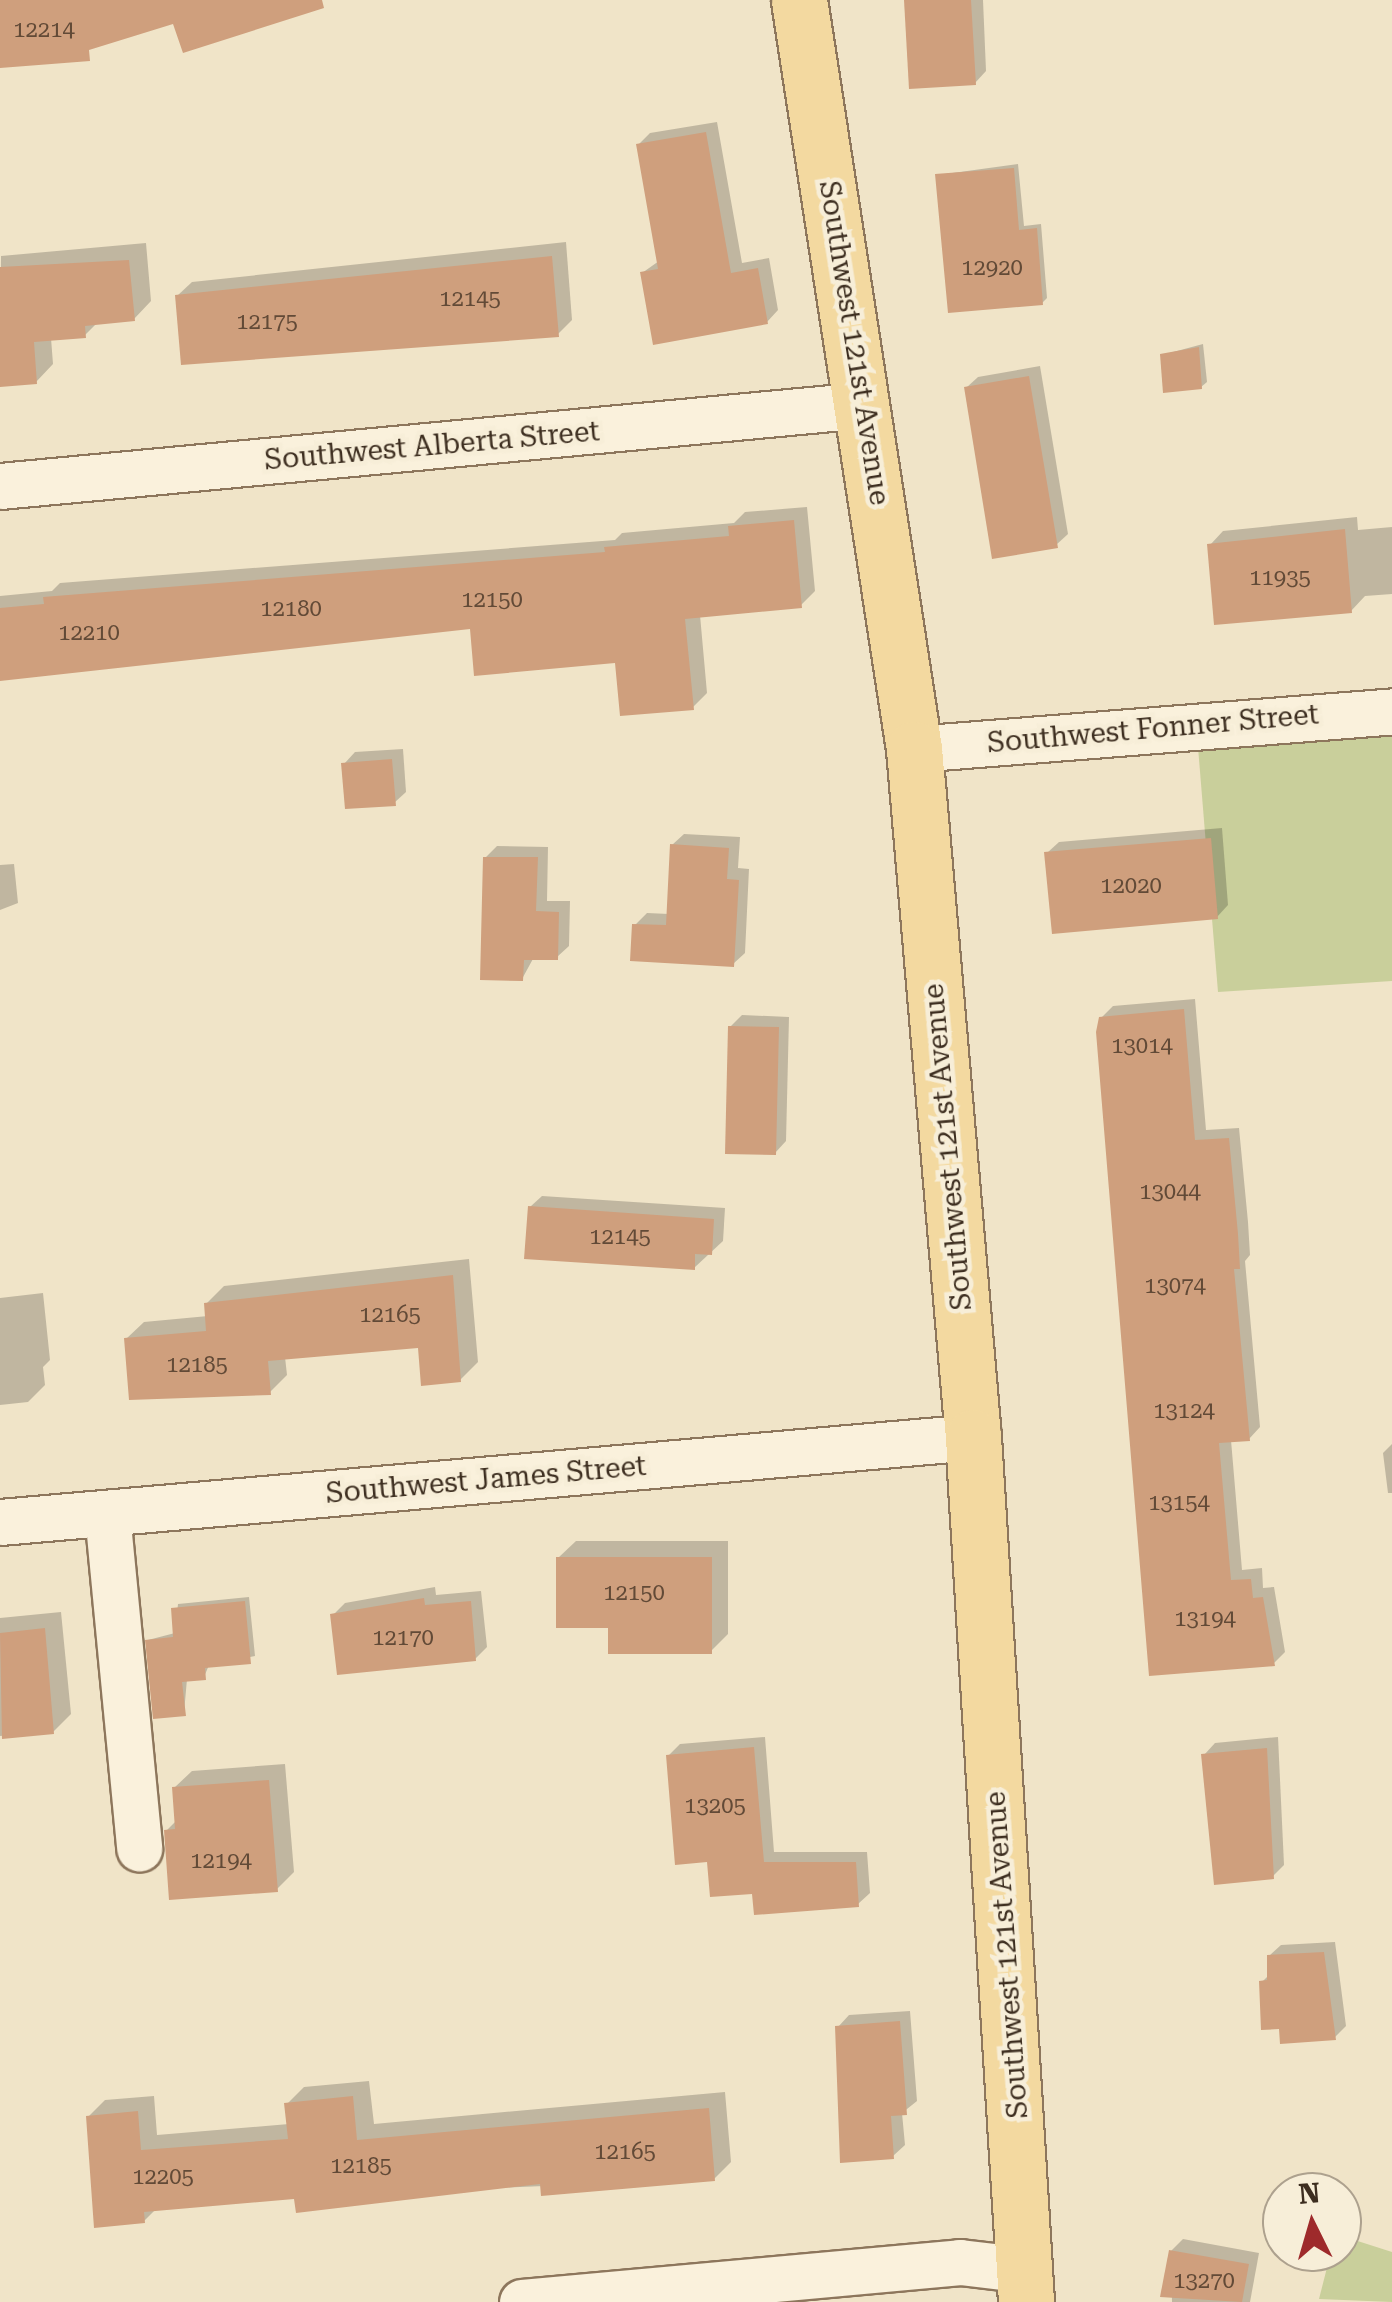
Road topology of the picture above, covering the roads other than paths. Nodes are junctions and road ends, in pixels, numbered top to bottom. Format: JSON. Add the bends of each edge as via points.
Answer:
{"nodes":[{"id":1,"x":799,"y":0,"type":"edge"},
{"id":2,"x":864,"y":405,"type":"junction"},
{"id":3,"x":0,"y":486,"type":"edge"},
{"id":4,"x":1392,"y":710,"type":"edge"},
{"id":5,"x":914,"y":749,"type":"junction"},
{"id":6,"x":972,"y":1437,"type":"junction"},
{"id":7,"x":107,"y":1513,"type":"junction"},
{"id":8,"x":0,"y":1522,"type":"edge"},
{"id":9,"x":139,"y":1848,"type":"dead end"},
{"id":10,"x":1027,"y":2286,"type":"edge"},
{"id":11,"x":522,"y":2302,"type":"edge"}],
"edges":[{"from":1,"to":2,"type":"main road","name":"Southwest 121st Avenue"},
{"from":2,"to":3,"type":"street","name":"Southwest Alberta Street"},
{"from":2,"to":5,"type":"main road","name":"Southwest 121st Avenue"},
{"from":4,"to":5,"type":"street","name":"Southwest Fonner Street"},
{"from":5,"to":6,"type":"main road","name":"Southwest 121st Avenue"},
{"from":6,"to":7,"type":"street","name":"Southwest James Street"},
{"from":6,"to":10,"type":"main road","name":"Southwest 121st Avenue"},
{"from":7,"to":8,"type":"street","name":"Southwest James Street"},
{"from":7,"to":9,"type":"street"},
{"from":10,"to":11,"type":"street","via":[[960,2262]]}]}
